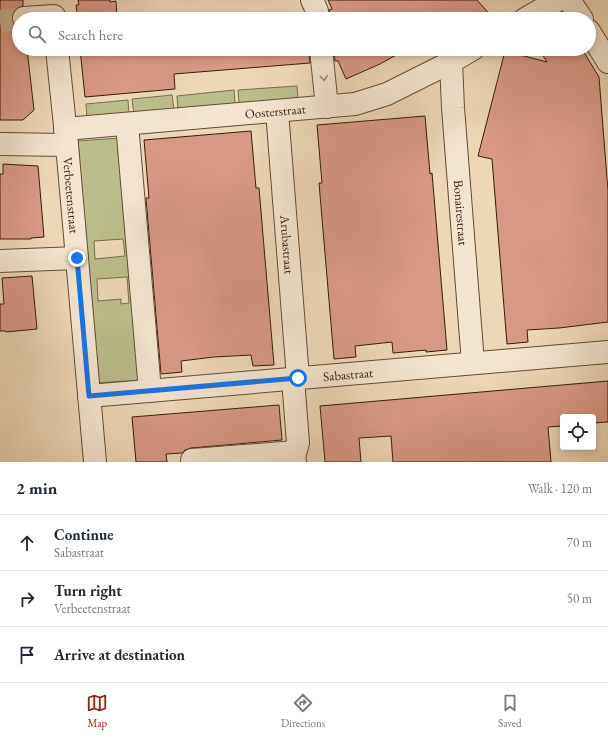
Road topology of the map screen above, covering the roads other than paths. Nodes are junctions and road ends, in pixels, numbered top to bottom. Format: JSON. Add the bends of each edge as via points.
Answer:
{"nodes":[{"id":1,"x":558,"y":0,"type":"edge"},
{"id":2,"x":569,"y":0,"type":"edge"},
{"id":3,"x":537,"y":12,"type":"edge"},
{"id":4,"x":577,"y":12,"type":"edge"},
{"id":5,"x":596,"y":42,"type":"edge"},
{"id":6,"x":58,"y":56,"type":"edge"},
{"id":7,"x":322,"y":56,"type":"edge"},
{"id":8,"x":461,"y":56,"type":"edge"},
{"id":9,"x":451,"y":62,"type":"junction"},
{"id":10,"x":608,"y":62,"type":"edge"},
{"id":11,"x":327,"y":107,"type":"junction"},
{"id":12,"x":276,"y":111,"type":"junction"},
{"id":13,"x":127,"y":124,"type":"junction"},
{"id":14,"x":66,"y":137,"type":"junction"},
{"id":15,"x":0,"y":144,"type":"edge"},
{"id":16,"x":77,"y":258,"type":"junction"},
{"id":17,"x":0,"y":261,"type":"edge"},
{"id":18,"x":608,"y":352,"type":"edge"},
{"id":19,"x":473,"y":363,"type":"junction"},
{"id":20,"x":296,"y":378,"type":"junction"},
{"id":21,"x":150,"y":391,"type":"junction"},
{"id":22,"x":89,"y":396,"type":"junction"},
{"id":23,"x":295,"y":457,"type":"edge"},
{"id":24,"x":192,"y":460,"type":"dead end"},
{"id":25,"x":95,"y":462,"type":"edge"}],
"edges":[{"from":1,"to":3,"type":"street"},
{"from":2,"to":4,"type":"street"},
{"from":5,"to":10,"type":"street"},
{"from":6,"to":14,"type":"street","name":"Verbeetenstraat"},
{"from":7,"to":11,"type":"street","one_way":true},
{"from":8,"to":9,"type":"street","name":"Oosterstraat"},
{"from":9,"to":11,"type":"street","name":"Oosterstraat","via":[[387,94],[355,104]]},
{"from":9,"to":19,"type":"street","name":"Bonairestraat"},
{"from":11,"to":12,"type":"street","name":"Oosterstraat"},
{"from":12,"to":13,"type":"street","name":"Oosterstraat"},
{"from":12,"to":20,"type":"street","name":"Arubastraat"},
{"from":13,"to":14,"type":"street","name":"Oosterstraat"},
{"from":13,"to":21,"type":"street"},
{"from":14,"to":15,"type":"street","name":"Oosterstraat"},
{"from":14,"to":16,"type":"street","name":"Verbeetenstraat"},
{"from":16,"to":17,"type":"street"},
{"from":16,"to":22,"type":"street","name":"Verbeetenstraat"},
{"from":18,"to":19,"type":"street","name":"Sabastraat"},
{"from":19,"to":20,"type":"street","name":"Sabastraat"},
{"from":20,"to":21,"type":"street","name":"Sabastraat"},
{"from":20,"to":23,"type":"street","name":"Arubastraat","via":[[298,443]]},
{"from":21,"to":22,"type":"street","name":"Sabastraat"},
{"from":22,"to":25,"type":"street","name":"Verbeetenstraat"},
{"from":23,"to":24,"type":"street"}]}
